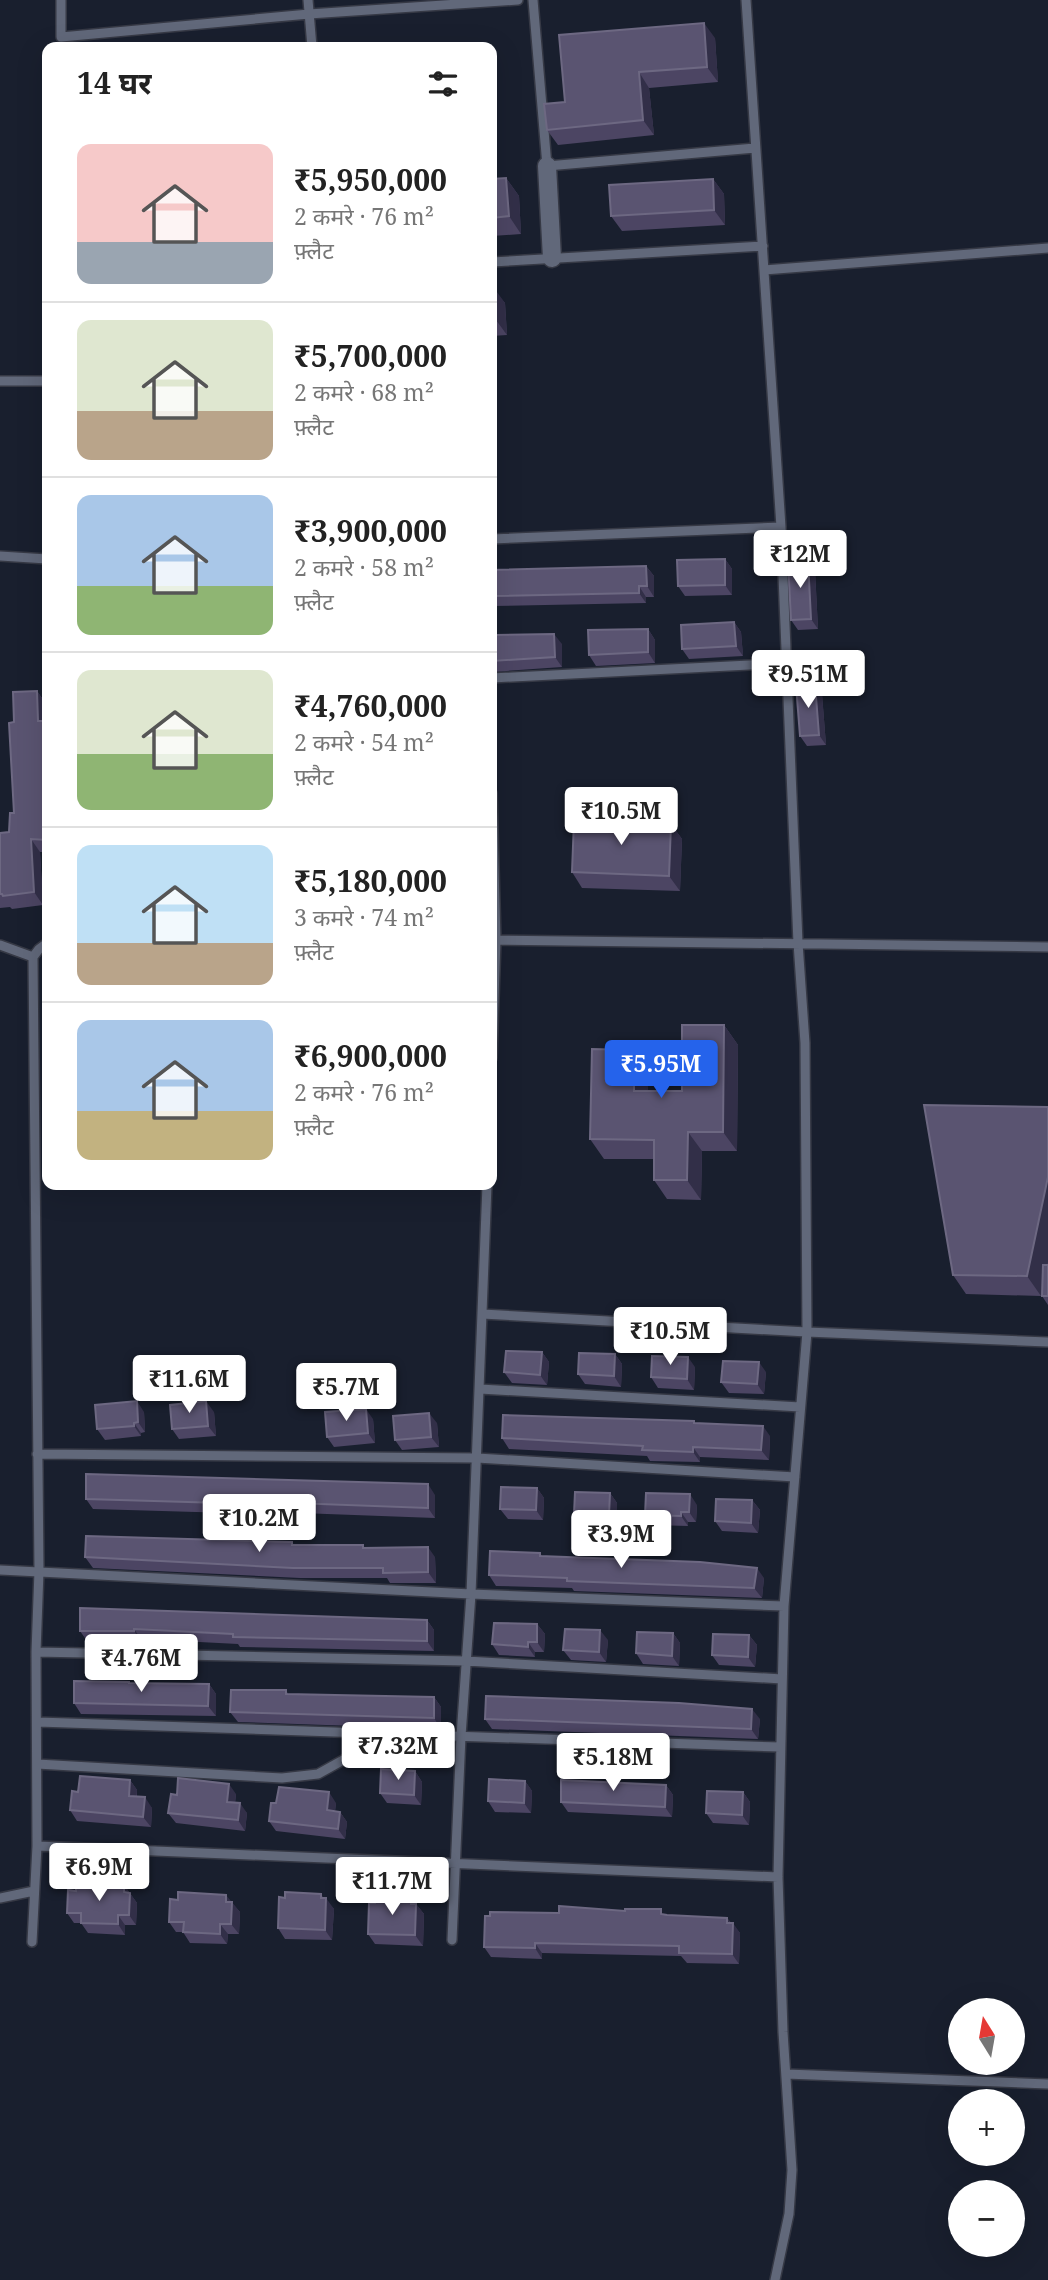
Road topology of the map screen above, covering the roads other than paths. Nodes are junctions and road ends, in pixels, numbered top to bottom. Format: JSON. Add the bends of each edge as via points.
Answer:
{"nodes":[{"id":1,"x":61,"y":0,"type":"edge"},
{"id":2,"x":308,"y":0,"type":"edge"},
{"id":3,"x":518,"y":0,"type":"edge"},
{"id":4,"x":533,"y":0,"type":"edge"},
{"id":5,"x":747,"y":0,"type":"edge"},
{"id":6,"x":494,"y":1,"type":"edge"},
{"id":7,"x":309,"y":14,"type":"junction"},
{"id":8,"x":62,"y":42,"type":"edge"},
{"id":9,"x":312,"y":42,"type":"edge"},
{"id":10,"x":755,"y":148,"type":"junction"},
{"id":11,"x":547,"y":166,"type":"junction"},
{"id":12,"x":763,"y":246,"type":"junction"},
{"id":13,"x":1048,"y":248,"type":"edge"},
{"id":14,"x":552,"y":258,"type":"junction"},
{"id":15,"x":497,"y":262,"type":"edge"},
{"id":16,"x":764,"y":270,"type":"junction"},
{"id":17,"x":0,"y":381,"type":"edge"},
{"id":18,"x":42,"y":381,"type":"edge"},
{"id":19,"x":781,"y":527,"type":"junction"},
{"id":20,"x":497,"y":539,"type":"edge"},
{"id":21,"x":0,"y":556,"type":"edge"},
{"id":22,"x":42,"y":559,"type":"edge"},
{"id":23,"x":787,"y":663,"type":"junction"},
{"id":24,"x":497,"y":678,"type":"edge"},
{"id":25,"x":497,"y":940,"type":"edge"},
{"id":26,"x":798,"y":943,"type":"junction"},
{"id":27,"x":0,"y":945,"type":"edge"},
{"id":28,"x":42,"y":946,"type":"edge"},
{"id":29,"x":1048,"y":947,"type":"edge"},
{"id":30,"x":33,"y":957,"type":"junction"},
{"id":31,"x":487,"y":1190,"type":"edge"},
{"id":32,"x":482,"y":1314,"type":"junction"},
{"id":33,"x":807,"y":1332,"type":"junction"},
{"id":34,"x":1048,"y":1342,"type":"edge"},
{"id":35,"x":480,"y":1389,"type":"junction"},
{"id":36,"x":800,"y":1407,"type":"junction"},
{"id":37,"x":37,"y":1454,"type":"junction"},
{"id":38,"x":477,"y":1458,"type":"junction"},
{"id":39,"x":795,"y":1477,"type":"junction"},
{"id":40,"x":0,"y":1570,"type":"edge"},
{"id":41,"x":39,"y":1571,"type":"junction"},
{"id":42,"x":471,"y":1594,"type":"junction"},
{"id":43,"x":784,"y":1606,"type":"junction"},
{"id":44,"x":36,"y":1652,"type":"junction"},
{"id":45,"x":466,"y":1661,"type":"junction"},
{"id":46,"x":782,"y":1679,"type":"junction"},
{"id":47,"x":38,"y":1722,"type":"junction"},
{"id":48,"x":371,"y":1733,"type":"junction"},
{"id":49,"x":461,"y":1736,"type":"junction"},
{"id":50,"x":780,"y":1747,"type":"junction"},
{"id":51,"x":37,"y":1764,"type":"junction"},
{"id":52,"x":37,"y":1846,"type":"junction"},
{"id":53,"x":455,"y":1863,"type":"junction"},
{"id":54,"x":778,"y":1878,"type":"junction"},
{"id":55,"x":34,"y":1891,"type":"junction"},
{"id":56,"x":0,"y":1898,"type":"edge"},
{"id":57,"x":452,"y":1940,"type":"dead end"},
{"id":58,"x":32,"y":1942,"type":"dead end"},
{"id":59,"x":786,"y":2074,"type":"junction"},
{"id":60,"x":1048,"y":2084,"type":"edge"},
{"id":61,"x":775,"y":2280,"type":"edge"}],
"edges":[{"from":1,"to":8,"type":"lane"},
{"from":2,"to":7,"type":"lane"},
{"from":3,"to":6,"type":"lane"},
{"from":4,"to":11,"type":"lane"},
{"from":5,"to":10,"type":"lane"},
{"from":6,"to":7,"type":"lane"},
{"from":7,"to":8,"type":"lane"},
{"from":7,"to":9,"type":"lane"},
{"from":10,"to":11,"type":"lane"},
{"from":10,"to":12,"type":"lane"},
{"from":11,"to":14,"type":"street"},
{"from":12,"to":14,"type":"lane"},
{"from":12,"to":16,"type":"lane"},
{"from":13,"to":16,"type":"lane"},
{"from":14,"to":15,"type":"lane"},
{"from":16,"to":19,"type":"lane"},
{"from":17,"to":18,"type":"lane"},
{"from":19,"to":20,"type":"lane"},
{"from":19,"to":23,"type":"lane"},
{"from":21,"to":22,"type":"lane"},
{"from":23,"to":24,"type":"lane"},
{"from":23,"to":26,"type":"lane"},
{"from":25,"to":26,"type":"lane"},
{"from":26,"to":29,"type":"lane"},
{"from":26,"to":33,"type":"lane","via":[[805,1043]]},
{"from":27,"to":30,"type":"lane"},
{"from":28,"to":30,"type":"lane"},
{"from":30,"to":37,"type":"lane"},
{"from":31,"to":32,"type":"lane"},
{"from":32,"to":33,"type":"lane"},
{"from":32,"to":35,"type":"lane"},
{"from":33,"to":34,"type":"lane"},
{"from":33,"to":36,"type":"lane"},
{"from":35,"to":36,"type":"lane"},
{"from":35,"to":38,"type":"lane"},
{"from":36,"to":39,"type":"lane"},
{"from":37,"to":38,"type":"lane"},
{"from":37,"to":41,"type":"lane"},
{"from":38,"to":39,"type":"lane"},
{"from":38,"to":42,"type":"lane"},
{"from":39,"to":43,"type":"lane"},
{"from":40,"to":41,"type":"lane"},
{"from":41,"to":42,"type":"lane"},
{"from":41,"to":44,"type":"lane"},
{"from":42,"to":43,"type":"lane"},
{"from":42,"to":45,"type":"lane"},
{"from":43,"to":46,"type":"lane"},
{"from":44,"to":45,"type":"lane"},
{"from":44,"to":47,"type":"lane"},
{"from":45,"to":46,"type":"lane"},
{"from":45,"to":49,"type":"lane"},
{"from":46,"to":50,"type":"lane"},
{"from":47,"to":48,"type":"lane"},
{"from":47,"to":51,"type":"lane"},
{"from":48,"to":49,"type":"lane"},
{"from":48,"to":51,"type":"lane","via":[[345,1759],[318,1774],[282,1778]]},
{"from":49,"to":50,"type":"lane"},
{"from":49,"to":53,"type":"lane"},
{"from":50,"to":54,"type":"lane"},
{"from":51,"to":52,"type":"lane"},
{"from":52,"to":53,"type":"lane"},
{"from":52,"to":55,"type":"lane"},
{"from":53,"to":54,"type":"lane"},
{"from":53,"to":57,"type":"lane"},
{"from":54,"to":59,"type":"lane"},
{"from":55,"to":56,"type":"lane"},
{"from":55,"to":58,"type":"lane"},
{"from":59,"to":60,"type":"lane"},
{"from":59,"to":61,"type":"lane","via":[[792,2170],[789,2214]]}]}
